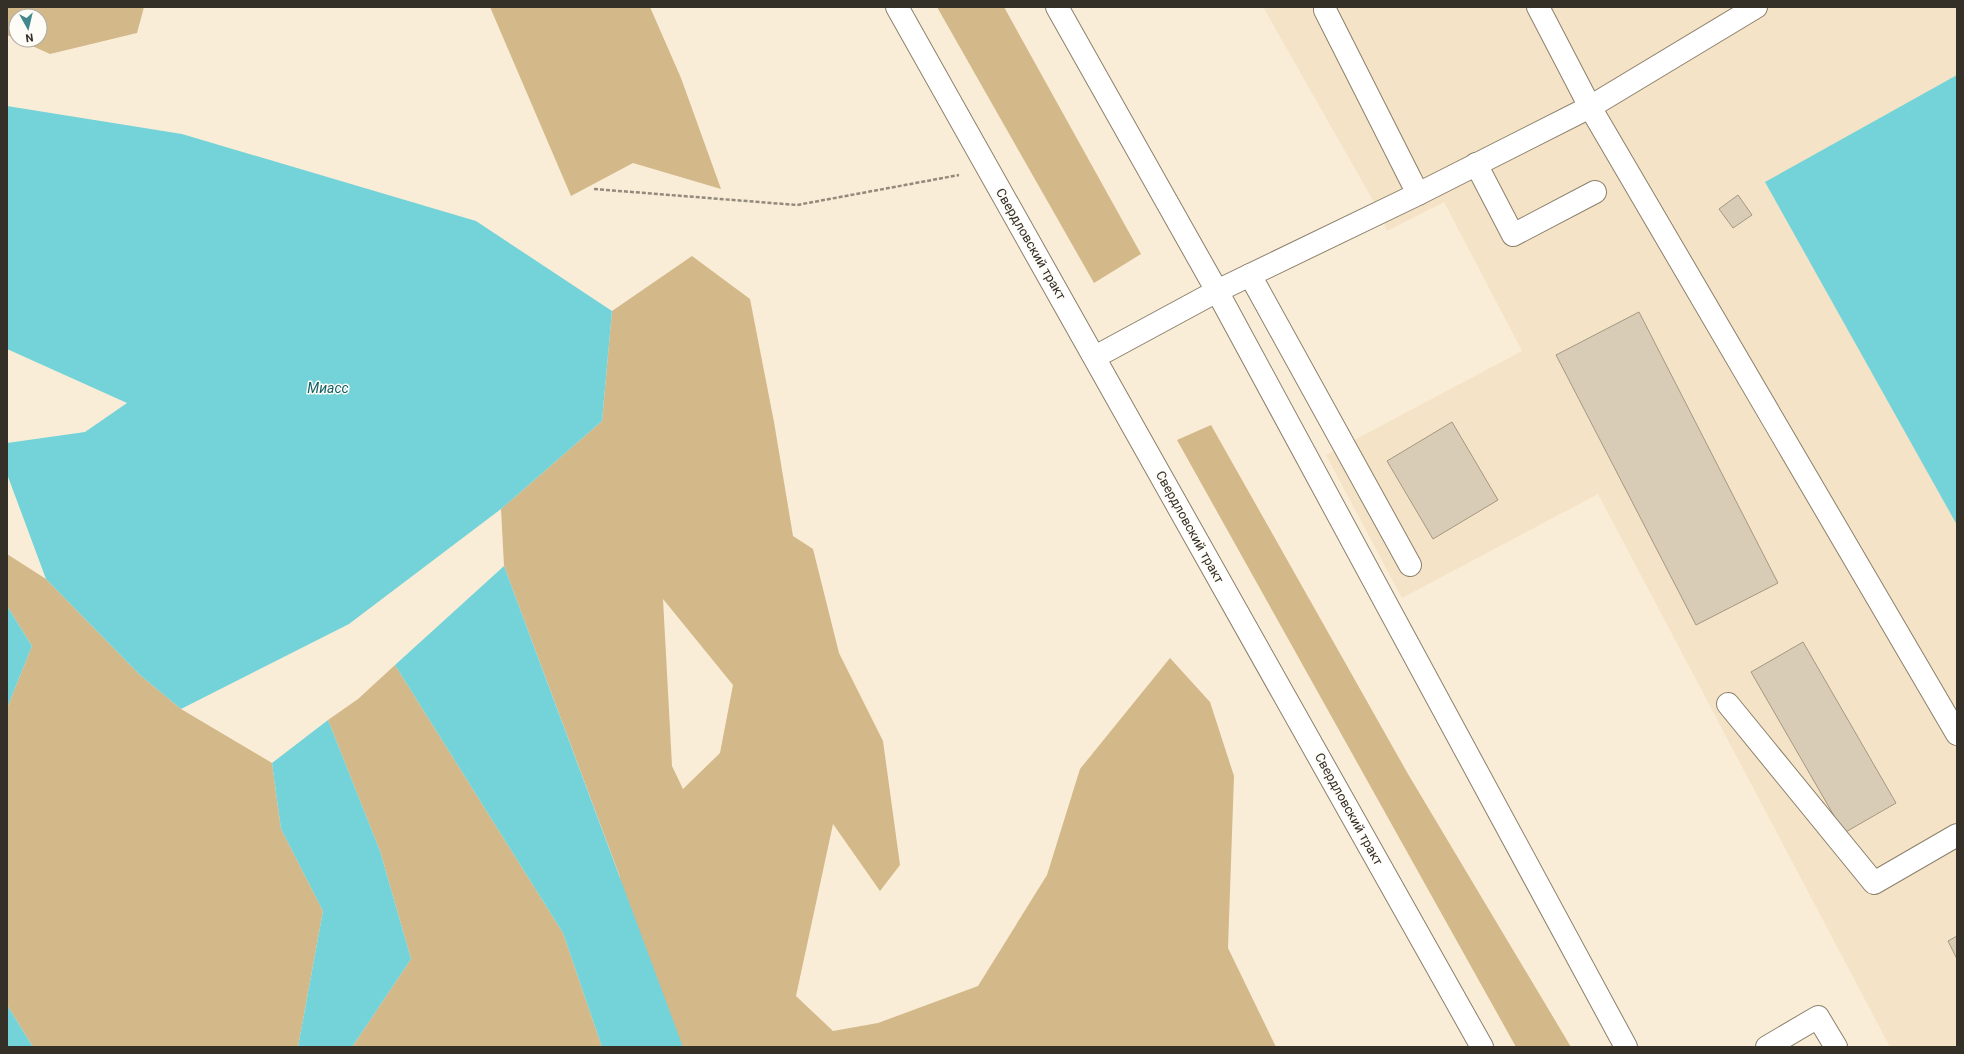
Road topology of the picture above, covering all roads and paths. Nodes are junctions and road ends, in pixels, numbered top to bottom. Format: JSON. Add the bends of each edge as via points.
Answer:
{"nodes":[{"id":1,"x":897,"y":7,"type":"edge"},
{"id":2,"x":1057,"y":7,"type":"edge"},
{"id":3,"x":1325,"y":7,"type":"edge"},
{"id":4,"x":1538,"y":7,"type":"edge"},
{"id":5,"x":1756,"y":7,"type":"edge"},
{"id":6,"x":1590,"y":107,"type":"junction"},
{"id":7,"x":1476,"y":164,"type":"junction"},
{"id":8,"x":989,"y":170,"type":"junction"},
{"id":9,"x":594,"y":189,"type":"dead end"},
{"id":10,"x":1595,"y":192,"type":"dead end"},
{"id":11,"x":1418,"y":194,"type":"junction"},
{"id":12,"x":1250,"y":275,"type":"junction"},
{"id":13,"x":1217,"y":291,"type":"junction"},
{"id":14,"x":1095,"y":356,"type":"junction"},
{"id":15,"x":1410,"y":565,"type":"dead end"},
{"id":16,"x":1728,"y":704,"type":"dead end"},
{"id":17,"x":1957,"y":734,"type":"edge"},
{"id":18,"x":1957,"y":835,"type":"edge"},
{"id":19,"x":1482,"y":1047,"type":"edge"},
{"id":20,"x":1626,"y":1047,"type":"edge"},
{"id":21,"x":1767,"y":1047,"type":"edge"},
{"id":22,"x":1836,"y":1047,"type":"edge"}],
"edges":[{"from":1,"to":8,"type":"main road","name":"Свердловский тракт"},
{"from":2,"to":13,"type":"main road"},
{"from":3,"to":11,"type":"main road"},
{"from":4,"to":6,"type":"main road"},
{"from":5,"to":6,"type":"main road"},
{"from":6,"to":7,"type":"main road"},
{"from":6,"to":17,"type":"main road"},
{"from":7,"to":10,"type":"main road","via":[[1513,235]]},
{"from":7,"to":11,"type":"main road"},
{"from":8,"to":9,"type":"path","via":[[797,205]]},
{"from":8,"to":14,"type":"main road","name":"Свердловский тракт"},
{"from":11,"to":12,"type":"main road"},
{"from":12,"to":13,"type":"main road"},
{"from":12,"to":15,"type":"main road"},
{"from":13,"to":14,"type":"main road"},
{"from":13,"to":20,"type":"main road"},
{"from":14,"to":19,"type":"main road","name":"Свердловский тракт"},
{"from":16,"to":18,"type":"main road","via":[[1874,883]]},
{"from":21,"to":22,"type":"main road","via":[[1818,1017]]}]}
